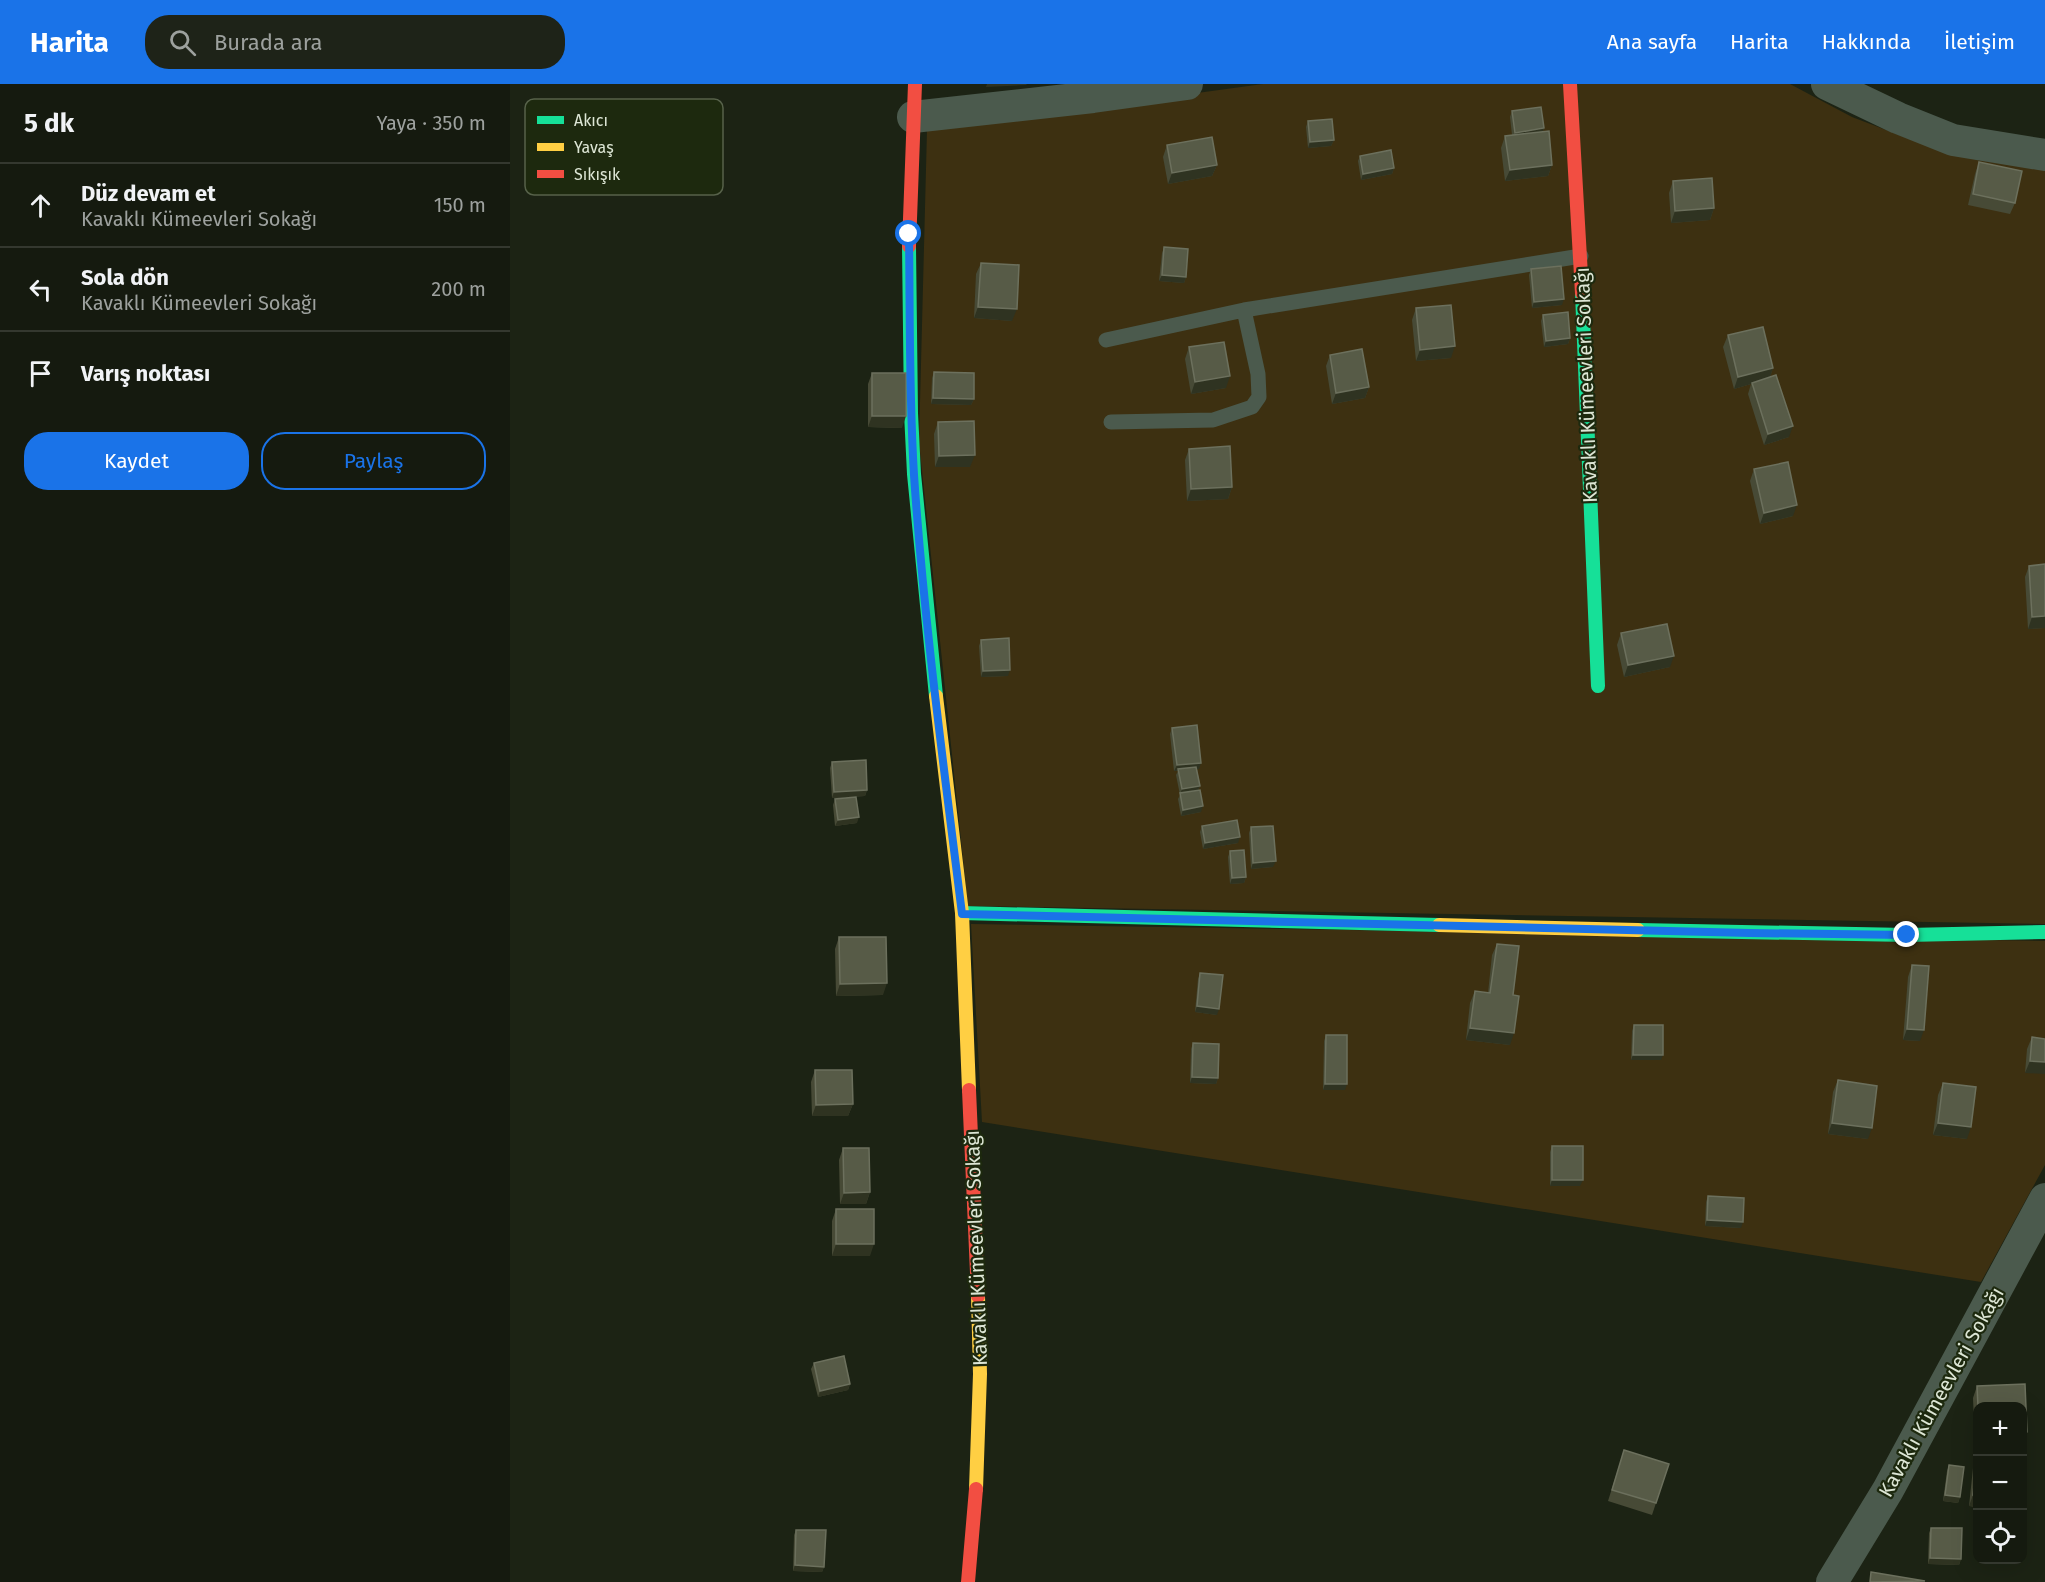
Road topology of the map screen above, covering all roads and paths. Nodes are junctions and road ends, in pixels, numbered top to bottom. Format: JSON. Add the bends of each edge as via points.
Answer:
{"nodes":[{"id":1,"x":915,"y":84,"type":"edge"},
{"id":2,"x":1186,"y":84,"type":"edge"},
{"id":3,"x":1570,"y":84,"type":"edge"},
{"id":4,"x":1827,"y":84,"type":"edge"},
{"id":5,"x":914,"y":117,"type":"junction"},
{"id":6,"x":2045,"y":155,"type":"edge"},
{"id":7,"x":1581,"y":256,"type":"junction"},
{"id":8,"x":1244,"y":310,"type":"junction"},
{"id":9,"x":1106,"y":340,"type":"dead end"},
{"id":10,"x":1111,"y":422,"type":"dead end"},
{"id":11,"x":1598,"y":686,"type":"dead end"},
{"id":12,"x":962,"y":914,"type":"junction"},
{"id":13,"x":2045,"y":932,"type":"edge"},
{"id":14,"x":2045,"y":1198,"type":"edge"},
{"id":15,"x":968,"y":1582,"type":"edge"},
{"id":16,"x":1832,"y":1582,"type":"edge"}],
"edges":[{"from":1,"to":5,"type":"street","name":"Kavaklı Kümeevleri Sokağı"},
{"from":2,"to":5,"type":"street"},
{"from":3,"to":7,"type":"street","name":"Kavaklı Kümeevleri Sokağı"},
{"from":4,"to":6,"type":"street","via":[[1953,140]]},
{"from":5,"to":12,"type":"street","name":"Kavaklı Kümeevleri Sokağı","via":[[909,234],[914,474],[928,634]]},
{"from":7,"to":8,"type":"lane"},
{"from":7,"to":11,"type":"street","name":"Kavaklı Kümeevleri Sokağı"},
{"from":8,"to":9,"type":"lane"},
{"from":8,"to":10,"type":"lane","via":[[1258,374],[1259,397],[1252,407],[1213,420]]},
{"from":12,"to":13,"type":"street","via":[[1750,933]]},
{"from":12,"to":15,"type":"street","name":"Kavaklı Kümeevleri Sokağı","via":[[980,1374]]},
{"from":14,"to":16,"type":"street","name":"Kavaklı Kümeevleri Sokağı","via":[[1888,1490]]}]}
